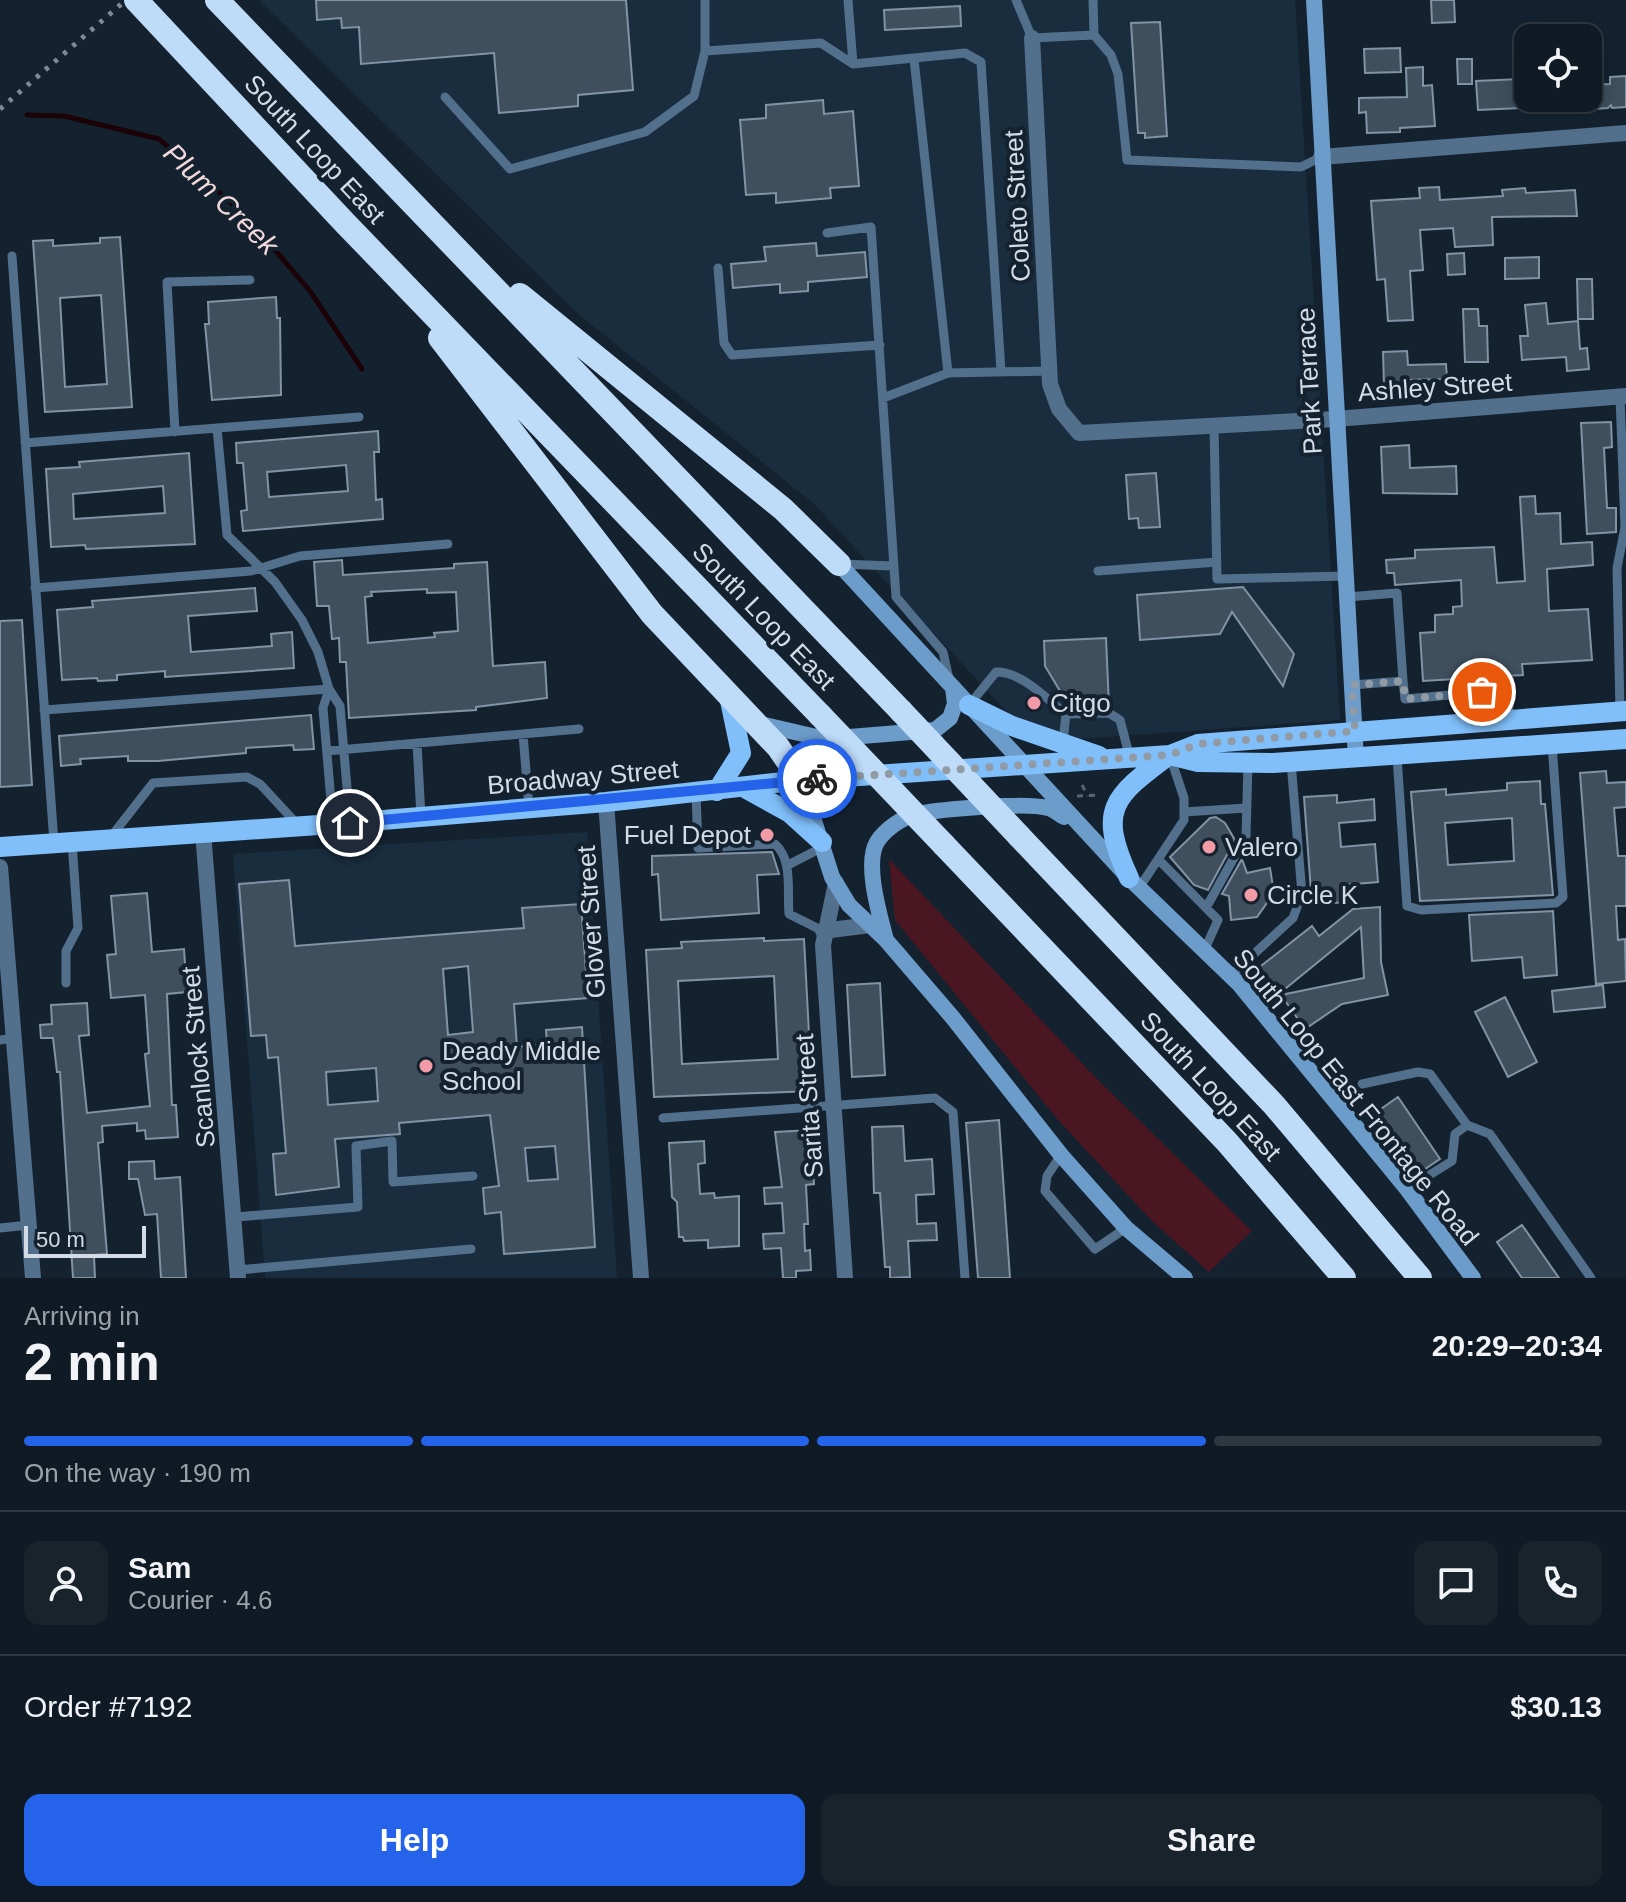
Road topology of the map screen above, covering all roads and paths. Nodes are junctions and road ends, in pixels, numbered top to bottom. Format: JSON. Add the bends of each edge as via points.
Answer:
{"nodes":[{"id":1,"x":136,"y":0,"type":"edge"},
{"id":2,"x":217,"y":0,"type":"edge"},
{"id":3,"x":705,"y":0,"type":"edge"},
{"id":4,"x":848,"y":0,"type":"edge"},
{"id":5,"x":1016,"y":0,"type":"edge"},
{"id":6,"x":1093,"y":0,"type":"edge"},
{"id":7,"x":1314,"y":0,"type":"edge"},
{"id":8,"x":1094,"y":35,"type":"junction"},
{"id":9,"x":1032,"y":38,"type":"junction"},
{"id":10,"x":705,"y":51,"type":"junction"},
{"id":11,"x":914,"y":59,"type":"junction"},
{"id":12,"x":853,"y":64,"type":"junction"},
{"id":13,"x":445,"y":97,"type":"dead end"},
{"id":14,"x":1626,"y":133,"type":"edge"},
{"id":15,"x":1321,"y":157,"type":"junction"},
{"id":16,"x":827,"y":233,"type":"dead end"},
{"id":17,"x":12,"y":256,"type":"dead end"},
{"id":18,"x":718,"y":268,"type":"dead end"},
{"id":19,"x":250,"y":280,"type":"dead end"},
{"id":20,"x":519,"y":303,"type":"junction"},
{"id":21,"x":880,"y":345,"type":"junction"},
{"id":22,"x":464,"y":356,"type":"junction"},
{"id":23,"x":1001,"y":371,"type":"junction"},
{"id":24,"x":1049,"y":371,"type":"junction"},
{"id":25,"x":948,"y":373,"type":"junction"},
{"id":26,"x":1623,"y":396,"type":"edge"},
{"id":27,"x":883,"y":398,"type":"junction"},
{"id":28,"x":359,"y":417,"type":"dead end"},
{"id":29,"x":1335,"y":419,"type":"junction"},
{"id":30,"x":1214,"y":425,"type":"junction"},
{"id":31,"x":217,"y":428,"type":"junction"},
{"id":32,"x":175,"y":432,"type":"junction"},
{"id":33,"x":25,"y":443,"type":"junction"},
{"id":34,"x":448,"y":544,"type":"dead end"},
{"id":35,"x":1217,"y":562,"type":"junction"},
{"id":36,"x":839,"y":564,"type":"junction"},
{"id":37,"x":893,"y":566,"type":"junction"},
{"id":38,"x":261,"y":568,"type":"junction"},
{"id":39,"x":1098,"y":571,"type":"dead end"},
{"id":40,"x":1346,"y":576,"type":"junction"},
{"id":41,"x":35,"y":588,"type":"junction"},
{"id":42,"x":1347,"y":597,"type":"junction"},
{"id":43,"x":1403,"y":681,"type":"junction"},
{"id":44,"x":951,"y":685,"type":"junction"},
{"id":45,"x":1352,"y":685,"type":"junction"},
{"id":46,"x":329,"y":689,"type":"junction"},
{"id":47,"x":729,"y":696,"type":"junction"},
{"id":48,"x":969,"y":705,"type":"junction"},
{"id":49,"x":44,"y":710,"type":"junction"},
{"id":50,"x":1623,"y":712,"type":"edge"},
{"id":51,"x":1066,"y":714,"type":"junction"},
{"id":52,"x":1510,"y":720,"type":"junction"},
{"id":53,"x":754,"y":722,"type":"junction"},
{"id":54,"x":579,"y":729,"type":"dead end"},
{"id":55,"x":1355,"y":731,"type":"junction"},
{"id":56,"x":523,"y":734,"type":"junction"},
{"id":57,"x":1626,"y":739,"type":"edge"},
{"id":58,"x":417,"y":743,"type":"junction"},
{"id":59,"x":1552,"y":744,"type":"junction"},
{"id":60,"x":1063,"y":745,"type":"junction"},
{"id":61,"x":346,"y":749,"type":"junction"},
{"id":62,"x":327,"y":751,"type":"junction"},
{"id":63,"x":1170,"y":755,"type":"junction"},
{"id":64,"x":1397,"y":756,"type":"junction"},
{"id":65,"x":1120,"y":759,"type":"junction"},
{"id":66,"x":1356,"y":759,"type":"junction"},
{"id":67,"x":1291,"y":762,"type":"junction"},
{"id":68,"x":1248,"y":763,"type":"junction"},
{"id":69,"x":1024,"y":767,"type":"junction"},
{"id":70,"x":801,"y":780,"type":"junction"},
{"id":71,"x":1082,"y":785,"type":"dead end"},
{"id":72,"x":743,"y":787,"type":"junction"},
{"id":73,"x":707,"y":792,"type":"junction"},
{"id":74,"x":1111,"y":795,"type":"dead end"},
{"id":75,"x":1088,"y":796,"type":"junction"},
{"id":76,"x":1073,"y":797,"type":"dead end"},
{"id":77,"x":606,"y":802,"type":"junction"},
{"id":78,"x":529,"y":808,"type":"junction"},
{"id":79,"x":1246,"y":808,"type":"junction"},
{"id":80,"x":1184,"y":812,"type":"junction"},
{"id":81,"x":421,"y":817,"type":"junction"},
{"id":82,"x":341,"y":824,"type":"junction"},
{"id":83,"x":300,"y":826,"type":"junction"},
{"id":84,"x":1085,"y":831,"type":"junction"},
{"id":85,"x":203,"y":832,"type":"junction"},
{"id":86,"x":109,"y":839,"type":"junction"},
{"id":87,"x":63,"y":842,"type":"junction"},
{"id":88,"x":823,"y":845,"type":"junction"},
{"id":89,"x":0,"y":847,"type":"edge"},
{"id":90,"x":1159,"y":860,"type":"junction"},
{"id":91,"x":788,"y":865,"type":"junction"},
{"id":92,"x":0,"y":867,"type":"edge"},
{"id":93,"x":836,"y":883,"type":"junction"},
{"id":94,"x":1134,"y":883,"type":"junction"},
{"id":95,"x":1206,"y":908,"type":"junction"},
{"id":96,"x":870,"y":925,"type":"junction"},
{"id":97,"x":823,"y":931,"type":"junction"},
{"id":98,"x":886,"y":940,"type":"junction"},
{"id":99,"x":1204,"y":951,"type":"junction"},
{"id":100,"x":1230,"y":976,"type":"junction"},
{"id":101,"x":66,"y":983,"type":"dead end"},
{"id":102,"x":7,"y":1039,"type":"edge"},
{"id":103,"x":1362,"y":1084,"type":"dead end"},
{"id":104,"x":832,"y":1105,"type":"junction"},
{"id":105,"x":663,"y":1118,"type":"dead end"},
{"id":106,"x":1467,"y":1125,"type":"junction"},
{"id":107,"x":1061,"y":1155,"type":"junction"},
{"id":108,"x":473,"y":1176,"type":"dead end"},
{"id":109,"x":1407,"y":1189,"type":"junction"},
{"id":110,"x":236,"y":1217,"type":"junction"},
{"id":111,"x":29,"y":1225,"type":"junction"},
{"id":112,"x":0,"y":1228,"type":"edge"},
{"id":113,"x":1126,"y":1228,"type":"junction"},
{"id":114,"x":471,"y":1249,"type":"dead end"},
{"id":115,"x":238,"y":1274,"type":"edge"},
{"id":116,"x":33,"y":1278,"type":"edge"},
{"id":117,"x":641,"y":1278,"type":"edge"},
{"id":118,"x":845,"y":1278,"type":"edge"},
{"id":119,"x":965,"y":1278,"type":"edge"},
{"id":120,"x":1185,"y":1278,"type":"edge"},
{"id":121,"x":1344,"y":1278,"type":"edge"},
{"id":122,"x":1420,"y":1278,"type":"edge"},
{"id":123,"x":1473,"y":1278,"type":"edge"},
{"id":124,"x":1591,"y":1278,"type":"edge"}],
"edges":[{"from":1,"to":22,"type":"highway","name":"South Loop East"},
{"from":2,"to":20,"type":"highway","name":"South Loop East"},
{"from":3,"to":10,"type":"lane"},
{"from":4,"to":12,"type":"lane"},
{"from":5,"to":9,"type":"lane"},
{"from":6,"to":8,"type":"lane"},
{"from":7,"to":15,"type":"main road","name":"Park Terrace"},
{"from":8,"to":9,"type":"lane"},
{"from":8,"to":15,"type":"lane","via":[[1118,74],[1127,160],[1301,167]]},
{"from":9,"to":24,"type":"street","name":"Coleto Street"},
{"from":10,"to":12,"type":"lane","via":[[821,43]]},
{"from":10,"to":13,"type":"lane","via":[[694,96],[645,132],[510,169]]},
{"from":11,"to":12,"type":"lane"},
{"from":11,"to":23,"type":"lane","via":[[965,53],[981,62]]},
{"from":11,"to":25,"type":"lane"},
{"from":14,"to":15,"type":"street"},
{"from":15,"to":29,"type":"main road","name":"Park Terrace"},
{"from":16,"to":21,"type":"lane","via":[[871,227]]},
{"from":17,"to":33,"type":"lane"},
{"from":18,"to":21,"type":"lane","via":[[724,343],[732,355]]},
{"from":19,"to":32,"type":"lane","via":[[167,282]]},
{"from":20,"to":36,"type":"highway","via":[[783,509]]},
{"from":20,"to":122,"type":"highway","name":"South Loop East","bridge":true,"via":[[1274,1105]]},
{"from":21,"to":27,"type":"lane"},
{"from":22,"to":47,"type":"highway","via":[[652,614]]},
{"from":22,"to":121,"type":"highway","name":"South Loop East","bridge":true,"via":[[820,715],[1227,1142]]},
{"from":23,"to":24,"type":"lane"},
{"from":23,"to":25,"type":"lane"},
{"from":24,"to":30,"type":"street","name":"Ashley Street","via":[[1059,409],[1079,433]]},
{"from":25,"to":27,"type":"lane"},
{"from":26,"to":29,"type":"street","name":"Ashley Street"},
{"from":26,"to":50,"type":"lane","via":[[1625,527],[1617,568]]},
{"from":27,"to":37,"type":"lane"},
{"from":28,"to":31,"type":"lane"},
{"from":29,"to":30,"type":"street","name":"Ashley Street"},
{"from":29,"to":40,"type":"main road","name":"Park Terrace"},
{"from":30,"to":35,"type":"lane"},
{"from":31,"to":32,"type":"lane"},
{"from":31,"to":38,"type":"lane","via":[[227,535]]},
{"from":32,"to":33,"type":"lane"},
{"from":33,"to":41,"type":"lane"},
{"from":34,"to":38,"type":"lane","via":[[300,556]]},
{"from":35,"to":39,"type":"lane"},
{"from":35,"to":40,"type":"lane","via":[[1217,579]]},
{"from":36,"to":37,"type":"lane"},
{"from":36,"to":44,"type":"main road","name":"South Loop East Frontage Road"},
{"from":37,"to":44,"type":"lane","via":[[896,597],[943,652]]},
{"from":38,"to":41,"type":"lane"},
{"from":38,"to":46,"type":"lane","via":[[302,620]]},
{"from":40,"to":42,"type":"main road","name":"Park Terrace"},
{"from":41,"to":49,"type":"lane"},
{"from":42,"to":43,"type":"lane","via":[[1397,593]]},
{"from":42,"to":45,"type":"main road","name":"Park Terrace"},
{"from":43,"to":45,"type":"lane"},
{"from":43,"to":52,"type":"lane","via":[[1405,699],[1507,690]]},
{"from":44,"to":48,"type":"main road","name":"South Loop East Frontage Road"},
{"from":44,"to":53,"type":"main road","via":[[955,704],[950,718],[935,730],[825,739]]},
{"from":45,"to":55,"type":"main road","name":"Park Terrace"},
{"from":46,"to":49,"type":"lane"},
{"from":46,"to":61,"type":"lane","via":[[340,706]]},
{"from":46,"to":62,"type":"lane","via":[[323,708]]},
{"from":47,"to":53,"type":"highway"},
{"from":47,"to":73,"type":"main road","via":[[741,753]]},
{"from":48,"to":51,"type":"lane","via":[[1001,671],[1040,692]]},
{"from":48,"to":60,"type":"main road"},
{"from":48,"to":69,"type":"main road","name":"South Loop East Frontage Road"},
{"from":49,"to":87,"type":"lane"},
{"from":50,"to":52,"type":"main road","name":"Broadway Street"},
{"from":51,"to":60,"type":"lane"},
{"from":51,"to":65,"type":"lane","via":[[1109,713],[1120,720]]},
{"from":52,"to":55,"type":"main road","name":"Broadway Street"},
{"from":53,"to":70,"type":"highway"},
{"from":54,"to":56,"type":"lane"},
{"from":55,"to":63,"type":"main road","name":"Broadway Street","via":[[1198,744]]},
{"from":55,"to":66,"type":"main road","name":"Park Terrace"},
{"from":56,"to":58,"type":"lane"},
{"from":56,"to":78,"type":"lane"},
{"from":57,"to":59,"type":"main road","name":"Broadway Street"},
{"from":58,"to":61,"type":"lane"},
{"from":58,"to":81,"type":"lane"},
{"from":59,"to":64,"type":"main road","name":"Broadway Street"},
{"from":59,"to":64,"type":"lane","via":[[1563,897],[1556,903],[1433,910],[1407,906]]},
{"from":60,"to":65,"type":"main road"},
{"from":61,"to":62,"type":"lane"},
{"from":61,"to":82,"type":"lane"},
{"from":62,"to":82,"type":"lane"},
{"from":63,"to":65,"type":"main road","name":"Broadway Street"},
{"from":63,"to":68,"type":"main road","name":"Broadway Street","via":[[1198,762]]},
{"from":63,"to":80,"type":"lane"},
{"from":63,"to":94,"type":"main road","via":[[1126,788],[1113,816],[1112,842]]},
{"from":64,"to":66,"type":"main road","name":"Broadway Street"},
{"from":65,"to":69,"type":"main road","name":"Broadway Street"},
{"from":66,"to":67,"type":"main road","name":"Broadway Street"},
{"from":67,"to":68,"type":"main road","name":"Broadway Street"},
{"from":67,"to":100,"type":"lane","via":[[1302,894],[1293,918]]},
{"from":68,"to":79,"type":"lane"},
{"from":69,"to":70,"type":"main road","name":"Broadway Street"},
{"from":69,"to":84,"type":"main road","name":"South Loop East Frontage Road"},
{"from":70,"to":72,"type":"main road","name":"Broadway Street"},
{"from":70,"to":88,"type":"main road"},
{"from":71,"to":75,"type":"path"},
{"from":72,"to":73,"type":"main road","name":"Broadway Street"},
{"from":72,"to":88,"type":"main road","via":[[790,813]]},
{"from":73,"to":77,"type":"main road","name":"Broadway Street"},
{"from":73,"to":91,"type":"lane","via":[[698,848],[775,844]]},
{"from":74,"to":75,"type":"path"},
{"from":75,"to":76,"type":"path"},
{"from":77,"to":78,"type":"main road","name":"Broadway Street"},
{"from":77,"to":117,"type":"street","name":"Glover Street"},
{"from":78,"to":81,"type":"main road","name":"Broadway Street"},
{"from":79,"to":80,"type":"lane"},
{"from":79,"to":95,"type":"lane","via":[[1246,836]]},
{"from":80,"to":90,"type":"lane"},
{"from":81,"to":82,"type":"main road","name":"Broadway Street"},
{"from":82,"to":83,"type":"main road","name":"Broadway Street"},
{"from":83,"to":85,"type":"main road","name":"Broadway Street"},
{"from":83,"to":86,"type":"lane","via":[[247,777],[160,782],[144,790]]},
{"from":84,"to":94,"type":"main road","name":"South Loop East Frontage Road"},
{"from":84,"to":98,"type":"main road","via":[[1049,808],[1023,806],[915,814],[891,826],[876,843],[873,866]]},
{"from":85,"to":86,"type":"main road","name":"Broadway Street"},
{"from":85,"to":110,"type":"street","name":"Scanlock Street"},
{"from":86,"to":87,"type":"main road","name":"Broadway Street"},
{"from":87,"to":89,"type":"main road","name":"Broadway Street"},
{"from":87,"to":101,"type":"lane","via":[[78,928],[66,951]]},
{"from":88,"to":91,"type":"lane"},
{"from":88,"to":93,"type":"main road"},
{"from":90,"to":94,"type":"lane"},
{"from":90,"to":95,"type":"lane"},
{"from":91,"to":97,"type":"lane","via":[[789,914]]},
{"from":92,"to":102,"type":"street"},
{"from":93,"to":96,"type":"main road"},
{"from":93,"to":97,"type":"street","name":"Sarita Street"},
{"from":94,"to":99,"type":"main road","name":"South Loop East Frontage Road"},
{"from":95,"to":99,"type":"lane","via":[[1218,920]]},
{"from":96,"to":97,"type":"street"},
{"from":96,"to":98,"type":"main road"},
{"from":97,"to":104,"type":"street","name":"Sarita Street"},
{"from":98,"to":107,"type":"main road"},
{"from":99,"to":100,"type":"main road","name":"South Loop East Frontage Road"},
{"from":100,"to":109,"type":"main road","name":"South Loop East Frontage Road"},
{"from":102,"to":111,"type":"street"},
{"from":103,"to":106,"type":"lane","via":[[1430,1074]]},
{"from":104,"to":105,"type":"lane"},
{"from":104,"to":118,"type":"street","name":"Sarita Street"},
{"from":104,"to":119,"type":"lane","via":[[935,1098],[953,1112]]},
{"from":106,"to":109,"type":"lane","via":[[1455,1134],[1452,1161]]},
{"from":106,"to":124,"type":"lane","via":[[1490,1134]]},
{"from":107,"to":113,"type":"main road"},
{"from":107,"to":113,"type":"lane","via":[[1047,1176],[1045,1191],[1095,1249]]},
{"from":108,"to":110,"type":"lane","via":[[393,1182],[392,1141],[356,1146],[358,1207]]},
{"from":109,"to":123,"type":"main road","name":"South Loop East Frontage Road"},
{"from":110,"to":115,"type":"street","name":"Scanlock Street"},
{"from":111,"to":112,"type":"lane"},
{"from":111,"to":116,"type":"street"},
{"from":113,"to":120,"type":"main road"},
{"from":114,"to":115,"type":"lane"}]}
